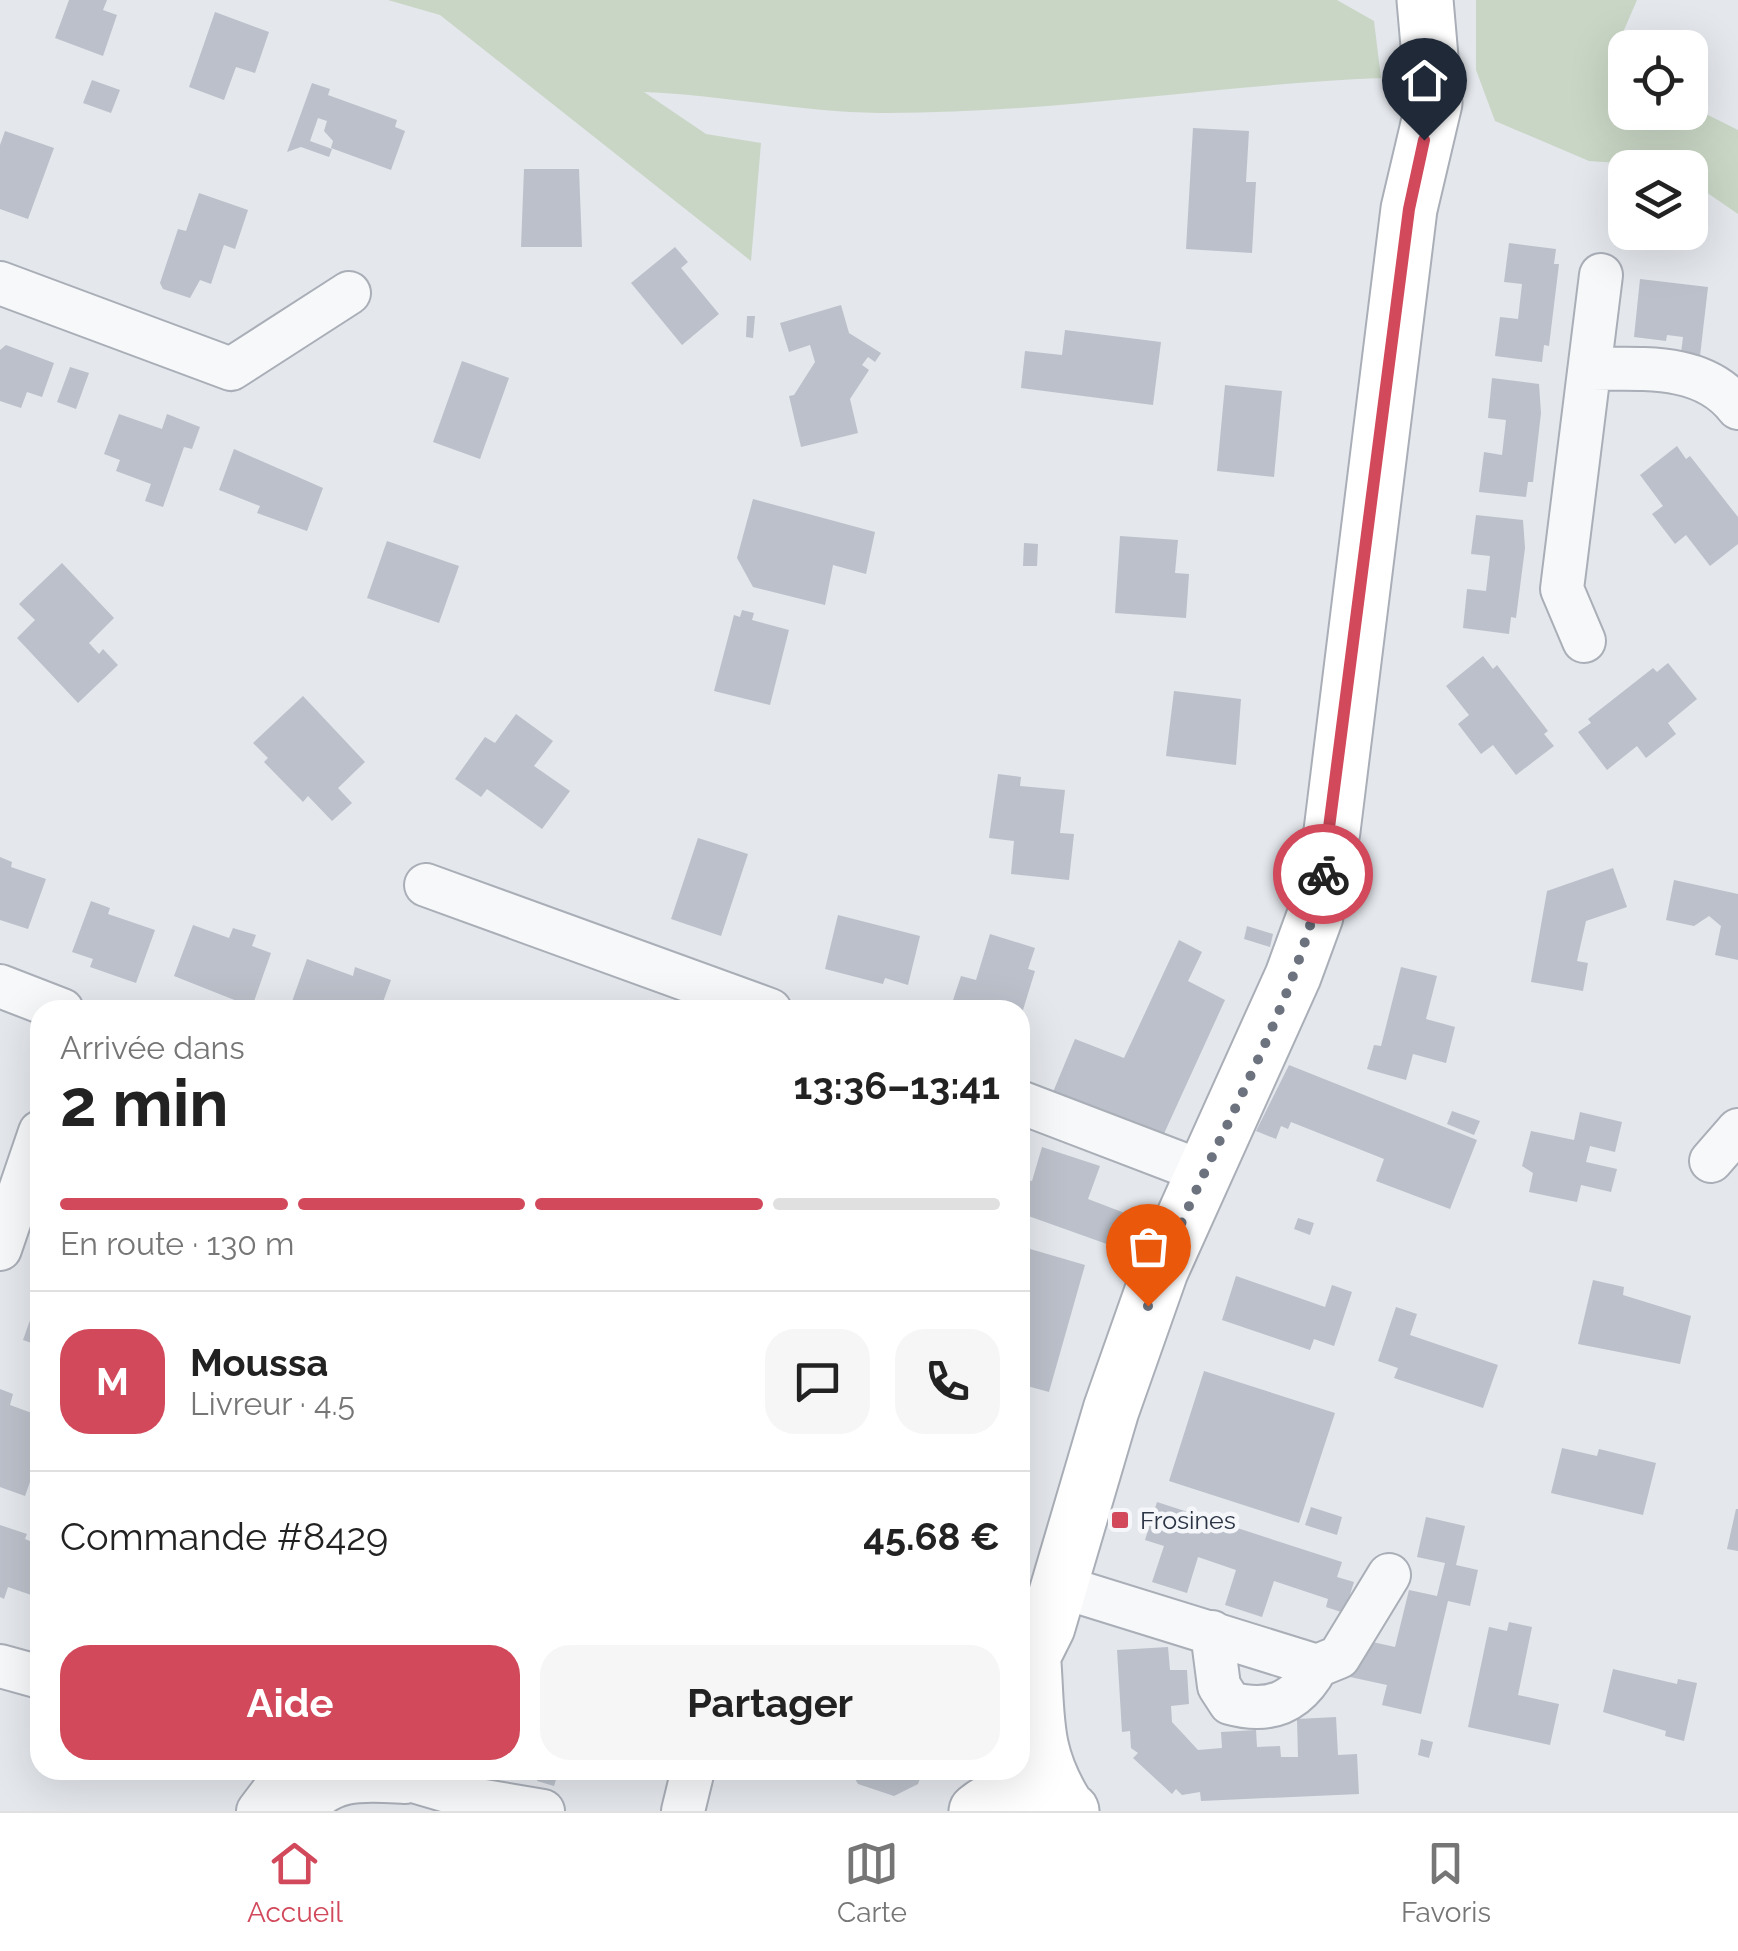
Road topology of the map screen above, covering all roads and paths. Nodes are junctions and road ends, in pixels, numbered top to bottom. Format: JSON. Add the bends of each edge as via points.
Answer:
{"nodes":[{"id":1,"x":1425,"y":0,"type":"edge"},
{"id":2,"x":1601,"y":274,"type":"dead end"},
{"id":3,"x":0,"y":283,"type":"edge"},
{"id":4,"x":349,"y":293,"type":"dead end"},
{"id":5,"x":1592,"y":369,"type":"junction"},
{"id":6,"x":1738,"y":408,"type":"edge"},
{"id":7,"x":1584,"y":641,"type":"dead end"},
{"id":8,"x":426,"y":885,"type":"dead end"},
{"id":9,"x":0,"y":986,"type":"edge"},
{"id":10,"x":36,"y":1000,"type":"edge"},
{"id":11,"x":742,"y":1000,"type":"edge"},
{"id":12,"x":1030,"y":1106,"type":"edge"},
{"id":13,"x":30,"y":1161,"type":"edge"},
{"id":14,"x":1203,"y":1172,"type":"junction"},
{"id":15,"x":0,"y":1248,"type":"edge"},
{"id":16,"x":1390,"y":1576,"type":"dead end"},
{"id":17,"x":1059,"y":1586,"type":"junction"},
{"id":18,"x":1212,"y":1632,"type":"junction"},
{"id":19,"x":1030,"y":1662,"type":"edge"},
{"id":20,"x":0,"y":1666,"type":"edge"},
{"id":21,"x":1317,"y":1666,"type":"junction"},
{"id":22,"x":30,"y":1674,"type":"edge"},
{"id":23,"x":1030,"y":1696,"type":"edge"},
{"id":24,"x":361,"y":1780,"type":"edge"},
{"id":25,"x":410,"y":1780,"type":"edge"},
{"id":26,"x":690,"y":1780,"type":"edge"},
{"id":27,"x":302,"y":1786,"type":"edge"},
{"id":28,"x":990,"y":1794,"type":"edge"},
{"id":29,"x":1068,"y":1808,"type":"edge"},
{"id":30,"x":258,"y":1811,"type":"edge"},
{"id":31,"x":543,"y":1811,"type":"edge"},
{"id":32,"x":682,"y":1811,"type":"edge"}],
"edges":[{"from":1,"to":14,"type":"main road","via":[[1434,103],[1409,209],[1332,830],[1293,976]]},
{"from":2,"to":5,"type":"street"},
{"from":3,"to":4,"type":"street","via":[[231,369]]},
{"from":5,"to":6,"type":"street","via":[[1670,370],[1724,389]]},
{"from":5,"to":7,"type":"street","via":[[1562,589]]},
{"from":8,"to":11,"type":"street"},
{"from":9,"to":10,"type":"street"},
{"from":12,"to":14,"type":"street"},
{"from":13,"to":15,"type":"street"},
{"from":14,"to":17,"type":"main road","via":[[1148,1306]]},
{"from":16,"to":21,"type":"street","via":[[1340,1656]]},
{"from":17,"to":18,"type":"street"},
{"from":17,"to":19,"type":"main road"},
{"from":18,"to":21,"type":"street"},
{"from":18,"to":21,"type":"street","via":[[1218,1686],[1230,1703],[1277,1706],[1304,1690]]},
{"from":20,"to":22,"type":"street"},
{"from":23,"to":29,"type":"main road","via":[[1047,1776]]},
{"from":24,"to":27,"type":"street"},
{"from":25,"to":31,"type":"street"},
{"from":26,"to":32,"type":"street"},
{"from":27,"to":30,"type":"street"},
{"from":28,"to":29,"type":"main road","via":[[1029,1792]]}]}
